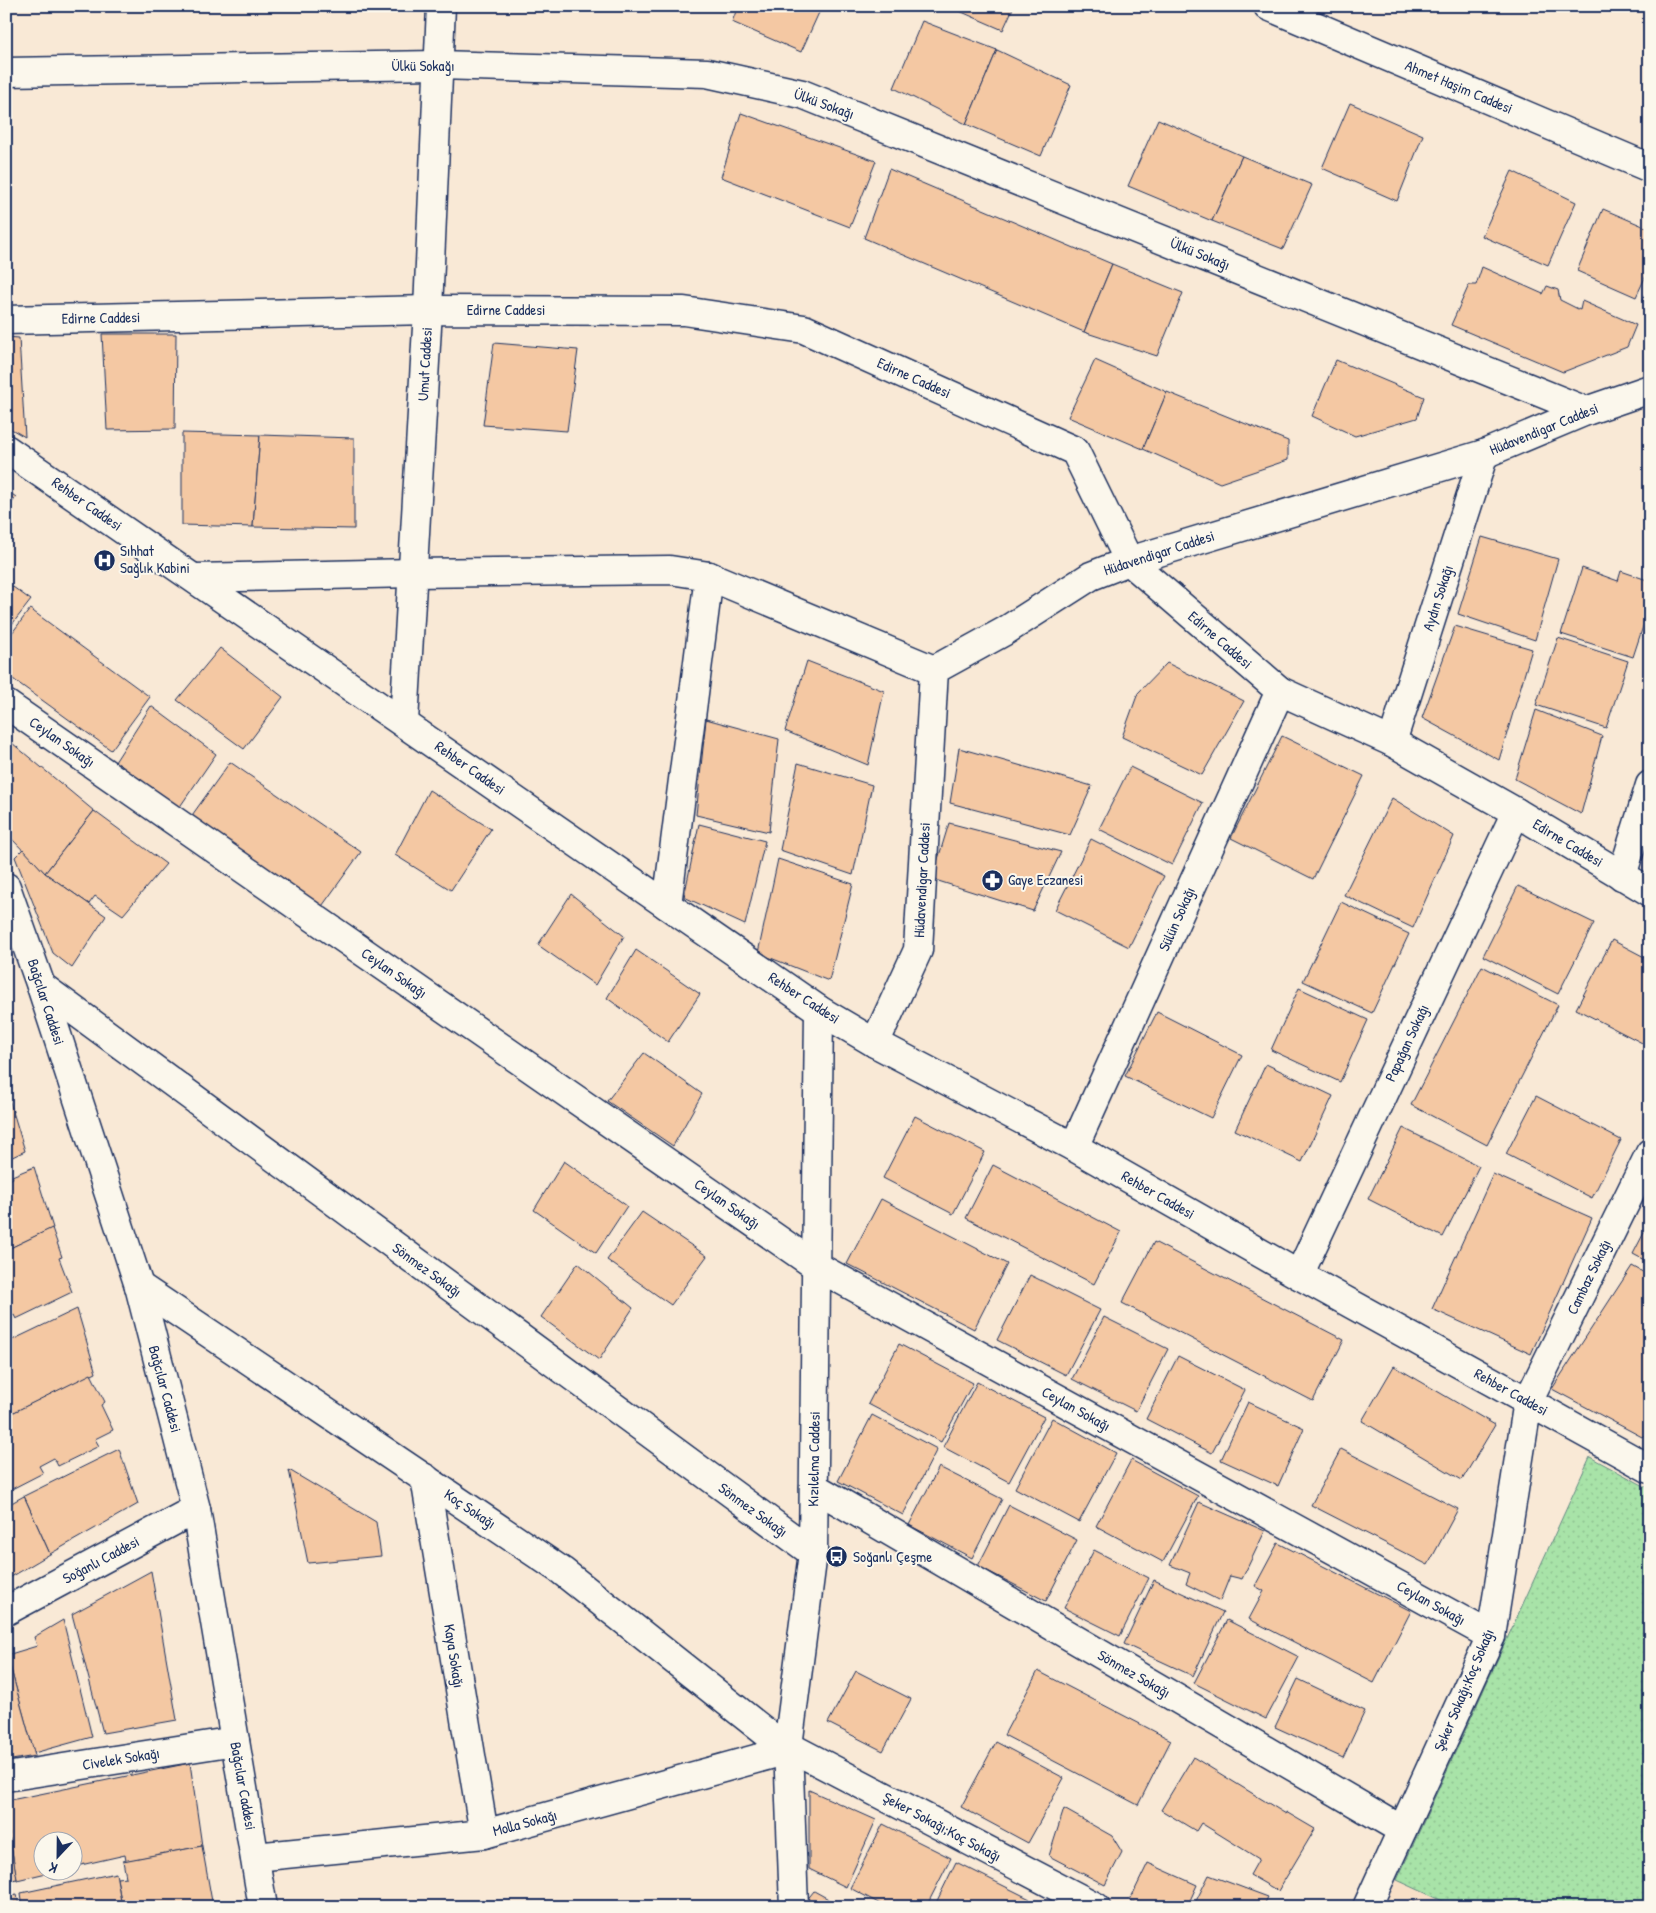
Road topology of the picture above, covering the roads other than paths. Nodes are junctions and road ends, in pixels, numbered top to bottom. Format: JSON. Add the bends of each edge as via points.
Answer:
{"nodes":[{"id":1,"x":441,"y":6,"type":"edge"},
{"id":2,"x":1268,"y":6,"type":"edge"},
{"id":3,"x":438,"y":66,"type":"junction"},
{"id":4,"x":6,"y":72,"type":"edge"},
{"id":5,"x":1650,"y":168,"type":"edge"},
{"id":6,"x":428,"y":310,"type":"junction"},
{"id":7,"x":6,"y":320,"type":"edge"},
{"id":8,"x":1650,"y":389,"type":"edge"},
{"id":9,"x":1586,"y":411,"type":"junction"},
{"id":10,"x":6,"y":449,"type":"edge"},
{"id":11,"x":1484,"y":454,"type":"junction"},
{"id":12,"x":1129,"y":561,"type":"junction"},
{"id":13,"x":413,"y":573,"type":"junction"},
{"id":14,"x":709,"y":576,"type":"junction"},
{"id":15,"x":195,"y":578,"type":"junction"},
{"id":16,"x":934,"y":670,"type":"junction"},
{"id":17,"x":1280,"y":691,"type":"junction"},
{"id":18,"x":6,"y":704,"type":"edge"},
{"id":19,"x":404,"y":722,"type":"junction"},
{"id":20,"x":1392,"y":742,"type":"junction"},
{"id":21,"x":1650,"y":785,"type":"edge"},
{"id":22,"x":1516,"y":812,"type":"junction"},
{"id":23,"x":1622,"y":876,"type":"junction"},
{"id":24,"x":6,"y":887,"type":"edge"},
{"id":25,"x":1650,"y":892,"type":"edge"},
{"id":26,"x":667,"y":905,"type":"junction"},
{"id":27,"x":41,"y":986,"type":"junction"},
{"id":28,"x":819,"y":1010,"type":"junction"},
{"id":29,"x":874,"y":1043,"type":"junction"},
{"id":30,"x":1074,"y":1147,"type":"junction"},
{"id":31,"x":1650,"y":1153,"type":"edge"},
{"id":32,"x":816,"y":1266,"type":"junction"},
{"id":33,"x":1299,"y":1275,"type":"junction"},
{"id":34,"x":138,"y":1286,"type":"junction"},
{"id":35,"x":1528,"y":1401,"type":"junction"},
{"id":36,"x":1650,"y":1469,"type":"edge"},
{"id":37,"x":425,"y":1478,"type":"junction"},
{"id":38,"x":814,"y":1488,"type":"junction"},
{"id":39,"x":196,"y":1510,"type":"junction"},
{"id":40,"x":813,"y":1553,"type":"junction"},
{"id":41,"x":6,"y":1611,"type":"edge"},
{"id":42,"x":1491,"y":1636,"type":"junction"},
{"id":43,"x":235,"y":1741,"type":"junction"},
{"id":44,"x":788,"y":1748,"type":"junction"},
{"id":45,"x":6,"y":1777,"type":"edge"},
{"id":46,"x":1402,"y":1830,"type":"junction"},
{"id":47,"x":484,"y":1834,"type":"junction"},
{"id":48,"x":255,"y":1857,"type":"junction"},
{"id":49,"x":263,"y":1907,"type":"edge"},
{"id":50,"x":794,"y":1907,"type":"edge"},
{"id":51,"x":1096,"y":1907,"type":"edge"},
{"id":52,"x":1367,"y":1907,"type":"edge"}],
"edges":[{"from":1,"to":3,"type":"street","name":"Umut Caddesi"},
{"from":2,"to":5,"type":"street","name":"Ahmet Haşim Caddesi"},
{"from":3,"to":4,"type":"street","name":"Ülkü Sokağı"},
{"from":3,"to":6,"type":"street","name":"Umut Caddesi"},
{"from":3,"to":9,"type":"street","name":"Ülkü Sokağı","via":[[708,73],[802,94]]},
{"from":6,"to":7,"type":"street","name":"Edirne Caddesi"},
{"from":6,"to":12,"type":"street","name":"Edirne Caddesi","via":[[684,310],[804,329],[1075,451]]},
{"from":6,"to":13,"type":"street","name":"Umut Caddesi"},
{"from":8,"to":9,"type":"street","name":"Hüdavendigar Caddesi"},
{"from":9,"to":11,"type":"street","name":"Hüdavendigar Caddesi"},
{"from":10,"to":15,"type":"street","name":"Rehber Caddesi"},
{"from":11,"to":12,"type":"street","name":"Hüdavendigar Caddesi"},
{"from":11,"to":20,"type":"street","name":"Aydın Sokağı"},
{"from":12,"to":16,"type":"street","name":"Hüdavendigar Caddesi","via":[[1091,576],[1005,631]]},
{"from":12,"to":17,"type":"street","name":"Edirne Caddesi"},
{"from":13,"to":14,"type":"street","via":[[670,570]]},
{"from":13,"to":15,"type":"street"},
{"from":13,"to":19,"type":"street","name":"Umut Caddesi"},
{"from":14,"to":16,"type":"street"},
{"from":14,"to":26,"type":"street"},
{"from":15,"to":19,"type":"street","name":"Rehber Caddesi"},
{"from":16,"to":29,"type":"street","name":"Hüdavendigar Caddesi","via":[[918,950]]},
{"from":17,"to":20,"type":"street","name":"Edirne Caddesi"},
{"from":17,"to":30,"type":"street","name":"Sülün Sokağı"},
{"from":18,"to":32,"type":"street","name":"Ceylan Sokağı"},
{"from":19,"to":26,"type":"street","name":"Rehber Caddesi"},
{"from":20,"to":22,"type":"street","name":"Edirne Caddesi"},
{"from":21,"to":23,"type":"street"},
{"from":22,"to":23,"type":"street","name":"Edirne Caddesi"},
{"from":22,"to":33,"type":"street","name":"Papağan Sokağı"},
{"from":23,"to":25,"type":"street","name":"Edirne Caddesi"},
{"from":24,"to":27,"type":"street","name":"Bağcılar Caddesi"},
{"from":26,"to":28,"type":"street","name":"Rehber Caddesi"},
{"from":27,"to":34,"type":"street","name":"Bağcılar Caddesi"},
{"from":27,"to":40,"type":"street","name":"Sönmez Sokağı"},
{"from":28,"to":29,"type":"street","name":"Rehber Caddesi"},
{"from":28,"to":32,"type":"street","name":"Kızılelma Caddesi"},
{"from":29,"to":30,"type":"street","name":"Rehber Caddesi"},
{"from":30,"to":33,"type":"street","name":"Rehber Caddesi"},
{"from":31,"to":35,"type":"street","name":"Cambaz Sokağı"},
{"from":32,"to":38,"type":"street","name":"Kızılelma Caddesi"},
{"from":32,"to":42,"type":"street","name":"Ceylan Sokağı"},
{"from":33,"to":35,"type":"street","name":"Rehber Caddesi"},
{"from":34,"to":37,"type":"street","name":"Koç Sokağı"},
{"from":34,"to":39,"type":"street","name":"Bağcılar Caddesi"},
{"from":35,"to":36,"type":"street","name":"Rehber Caddesi"},
{"from":35,"to":42,"type":"street","name":"Şeker Sokağı;Koç Sokağı"},
{"from":37,"to":44,"type":"street","name":"Koç Sokağı","via":[[562,1571]]},
{"from":37,"to":47,"type":"street","name":"Kaya Sokağı"},
{"from":38,"to":40,"type":"street","name":"Kızılelma Caddesi"},
{"from":38,"to":46,"type":"street","name":"Sönmez Sokağı"},
{"from":39,"to":41,"type":"street","name":"Soğanlı Caddesi"},
{"from":39,"to":43,"type":"street","name":"Bağcılar Caddesi"},
{"from":40,"to":44,"type":"street","name":"Kızılelma Caddesi"},
{"from":42,"to":46,"type":"street","name":"Şeker Sokağı;Koç Sokağı"},
{"from":43,"to":45,"type":"street","name":"Civelek Sokağı"},
{"from":43,"to":48,"type":"street","name":"Bağcılar Caddesi"},
{"from":44,"to":47,"type":"street","name":"Molla Sokağı"},
{"from":44,"to":50,"type":"street","name":"Kızılelma Caddesi"},
{"from":44,"to":51,"type":"street","name":"Şeker Sokağı;Koç Sokağı"},
{"from":46,"to":52,"type":"street","name":"Şeker Sokağı;Koç Sokağı"},
{"from":47,"to":48,"type":"street","name":"Molla Sokağı"},
{"from":48,"to":49,"type":"street","name":"Bağcılar Caddesi"}]}
